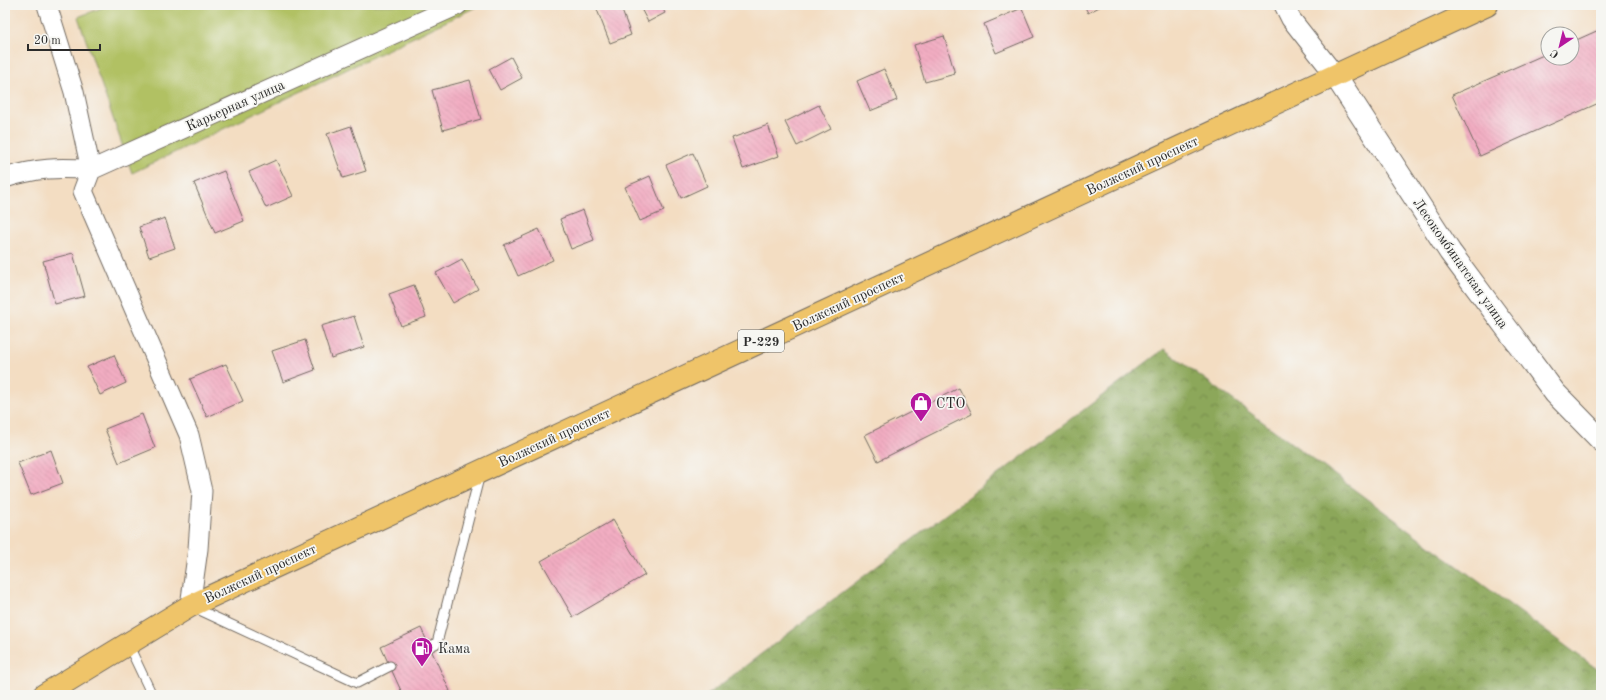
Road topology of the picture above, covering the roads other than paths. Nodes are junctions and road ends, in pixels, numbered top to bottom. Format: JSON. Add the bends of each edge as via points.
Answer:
{"nodes":[{"id":1,"x":47,"y":5,"type":"edge"},
{"id":2,"x":458,"y":5,"type":"edge"},
{"id":3,"x":1284,"y":5,"type":"edge"},
{"id":4,"x":1487,"y":5,"type":"edge"},
{"id":5,"x":1335,"y":75,"type":"junction"},
{"id":6,"x":91,"y":170,"type":"junction"},
{"id":7,"x":5,"y":178,"type":"edge"},
{"id":8,"x":1601,"y":440,"type":"edge"},
{"id":9,"x":480,"y":471,"type":"junction"},
{"id":10,"x":190,"y":606,"type":"junction"},
{"id":11,"x":128,"y":644,"type":"junction"},
{"id":12,"x":429,"y":647,"type":"dead end"},
{"id":13,"x":390,"y":666,"type":"dead end"},
{"id":14,"x":44,"y":695,"type":"edge"},
{"id":15,"x":152,"y":695,"type":"edge"}],
"edges":[{"from":1,"to":6,"type":"street","via":[[74,92]]},
{"from":2,"to":6,"type":"street","name":"Карьерная улица"},
{"from":3,"to":5,"type":"street","via":[[1291,19]]},
{"from":4,"to":5,"type":"main road","name":"Волжский проспект","number":"Р-229"},
{"from":5,"to":8,"type":"street","name":"Лесокомбинатская улица","via":[[1450,252],[1555,393]]},
{"from":5,"to":9,"type":"main road","name":"Волжский проспект","number":"Р-229"},
{"from":6,"to":7,"type":"street","name":"Карьерная улица","via":[[62,168],[27,171]]},
{"from":6,"to":10,"type":"street","via":[[83,191],[189,435],[202,491],[198,550]]},
{"from":9,"to":10,"type":"main road","name":"Волжский проспект","number":"Р-229"},
{"from":9,"to":12,"type":"lane","via":[[437,643]]},
{"from":10,"to":11,"type":"main road","name":"Волжский проспект","number":"Р-229"},
{"from":10,"to":13,"type":"lane","via":[[357,682]]},
{"from":11,"to":14,"type":"main road","name":"Волжский проспект","number":"Р-229"},
{"from":11,"to":15,"type":"lane"}]}
